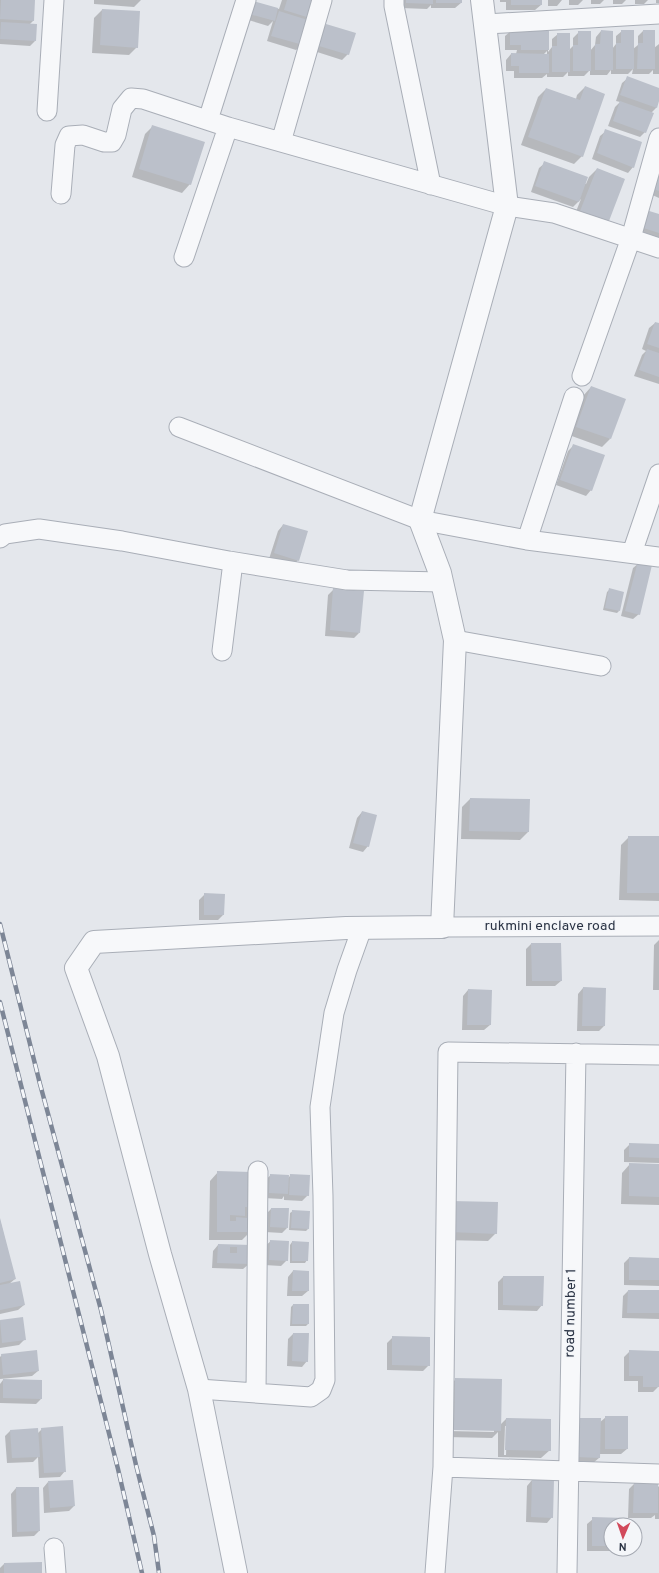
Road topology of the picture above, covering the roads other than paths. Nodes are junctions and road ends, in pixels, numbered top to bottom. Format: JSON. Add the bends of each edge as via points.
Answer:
{"nodes":[{"id":1,"x":54,"y":0,"type":"edge"},
{"id":2,"x":246,"y":0,"type":"edge"},
{"id":3,"x":322,"y":0,"type":"edge"},
{"id":4,"x":394,"y":0,"type":"edge"},
{"id":5,"x":482,"y":0,"type":"edge"},
{"id":6,"x":659,"y":14,"type":"edge"},
{"id":7,"x":486,"y":24,"type":"junction"},
{"id":8,"x":47,"y":111,"type":"dead end"},
{"id":9,"x":208,"y":120,"type":"junction"},
{"id":10,"x":228,"y":127,"type":"junction"},
{"id":11,"x":659,"y":138,"type":"edge"},
{"id":12,"x":280,"y":142,"type":"junction"},
{"id":13,"x":431,"y":185,"type":"junction"},
{"id":14,"x":61,"y":194,"type":"dead end"},
{"id":15,"x":507,"y":206,"type":"junction"},
{"id":16,"x":631,"y":238,"type":"junction"},
{"id":17,"x":659,"y":248,"type":"edge"},
{"id":18,"x":184,"y":257,"type":"dead end"},
{"id":19,"x":582,"y":376,"type":"dead end"},
{"id":20,"x":574,"y":397,"type":"dead end"},
{"id":21,"x":178,"y":427,"type":"dead end"},
{"id":22,"x":659,"y":474,"type":"edge"},
{"id":23,"x":420,"y":520,"type":"junction"},
{"id":24,"x":0,"y":538,"type":"edge"},
{"id":25,"x":526,"y":540,"type":"junction"},
{"id":26,"x":632,"y":553,"type":"junction"},
{"id":27,"x":659,"y":558,"type":"edge"},
{"id":28,"x":232,"y":562,"type":"junction"},
{"id":29,"x":442,"y":582,"type":"junction"},
{"id":30,"x":455,"y":640,"type":"junction"},
{"id":31,"x":222,"y":651,"type":"dead end"},
{"id":32,"x":601,"y":666,"type":"dead end"},
{"id":33,"x":659,"y":926,"type":"edge"},
{"id":34,"x":442,"y":927,"type":"junction"},
{"id":35,"x":362,"y":928,"type":"junction"},
{"id":36,"x":576,"y":1053,"type":"junction"},
{"id":37,"x":659,"y":1055,"type":"edge"},
{"id":38,"x":258,"y":1171,"type":"dead end"},
{"id":39,"x":199,"y":1389,"type":"junction"},
{"id":40,"x":256,"y":1393,"type":"junction"},
{"id":41,"x":443,"y":1467,"type":"junction"},
{"id":42,"x":568,"y":1472,"type":"junction"},
{"id":43,"x":659,"y":1474,"type":"edge"},
{"id":44,"x":54,"y":1548,"type":"dead end"},
{"id":45,"x":56,"y":1573,"type":"edge"},
{"id":46,"x":236,"y":1573,"type":"edge"},
{"id":47,"x":435,"y":1573,"type":"edge"},
{"id":48,"x":568,"y":1573,"type":"edge"}],
"edges":[{"from":1,"to":8,"type":"street"},
{"from":2,"to":9,"type":"street"},
{"from":3,"to":12,"type":"street"},
{"from":4,"to":13,"type":"street"},
{"from":5,"to":7,"type":"street"},
{"from":6,"to":7,"type":"street"},
{"from":7,"to":15,"type":"street"},
{"from":9,"to":10,"type":"street"},
{"from":9,"to":14,"type":"street","via":[[143,99],[131,98],[122,109],[112,142],[83,135],[69,136],[65,145]]},
{"from":10,"to":12,"type":"street"},
{"from":10,"to":18,"type":"street"},
{"from":11,"to":16,"type":"street"},
{"from":12,"to":13,"type":"street"},
{"from":13,"to":15,"type":"street"},
{"from":15,"to":16,"type":"street","via":[[554,213]]},
{"from":15,"to":23,"type":"street"},
{"from":16,"to":17,"type":"street"},
{"from":16,"to":19,"type":"street"},
{"from":20,"to":25,"type":"street"},
{"from":21,"to":23,"type":"street"},
{"from":22,"to":26,"type":"street"},
{"from":23,"to":25,"type":"street"},
{"from":23,"to":29,"type":"street"},
{"from":24,"to":28,"type":"street","via":[[5,534],[39,529],[122,541]]},
{"from":25,"to":26,"type":"street"},
{"from":26,"to":27,"type":"street"},
{"from":28,"to":29,"type":"street","via":[[346,580]]},
{"from":28,"to":31,"type":"street"},
{"from":29,"to":30,"type":"street"},
{"from":30,"to":32,"type":"street"},
{"from":30,"to":34,"type":"street"},
{"from":33,"to":34,"type":"street","name":"rukmini enclave road"},
{"from":34,"to":35,"type":"street"},
{"from":35,"to":39,"type":"street","via":[[94,942],[76,968],[108,1056],[160,1254]]},
{"from":35,"to":40,"type":"street","via":[[334,1013],[320,1107],[325,1380],[321,1390],[311,1397]]},
{"from":36,"to":37,"type":"street"},
{"from":36,"to":41,"type":"street","via":[[448,1052]]},
{"from":36,"to":42,"type":"street","name":"road number 1"},
{"from":38,"to":40,"type":"street"},
{"from":39,"to":40,"type":"street"},
{"from":39,"to":46,"type":"street"},
{"from":41,"to":42,"type":"street"},
{"from":41,"to":47,"type":"street"},
{"from":42,"to":43,"type":"street"},
{"from":42,"to":48,"type":"street","name":"road number 1"},
{"from":44,"to":45,"type":"street"}]}
